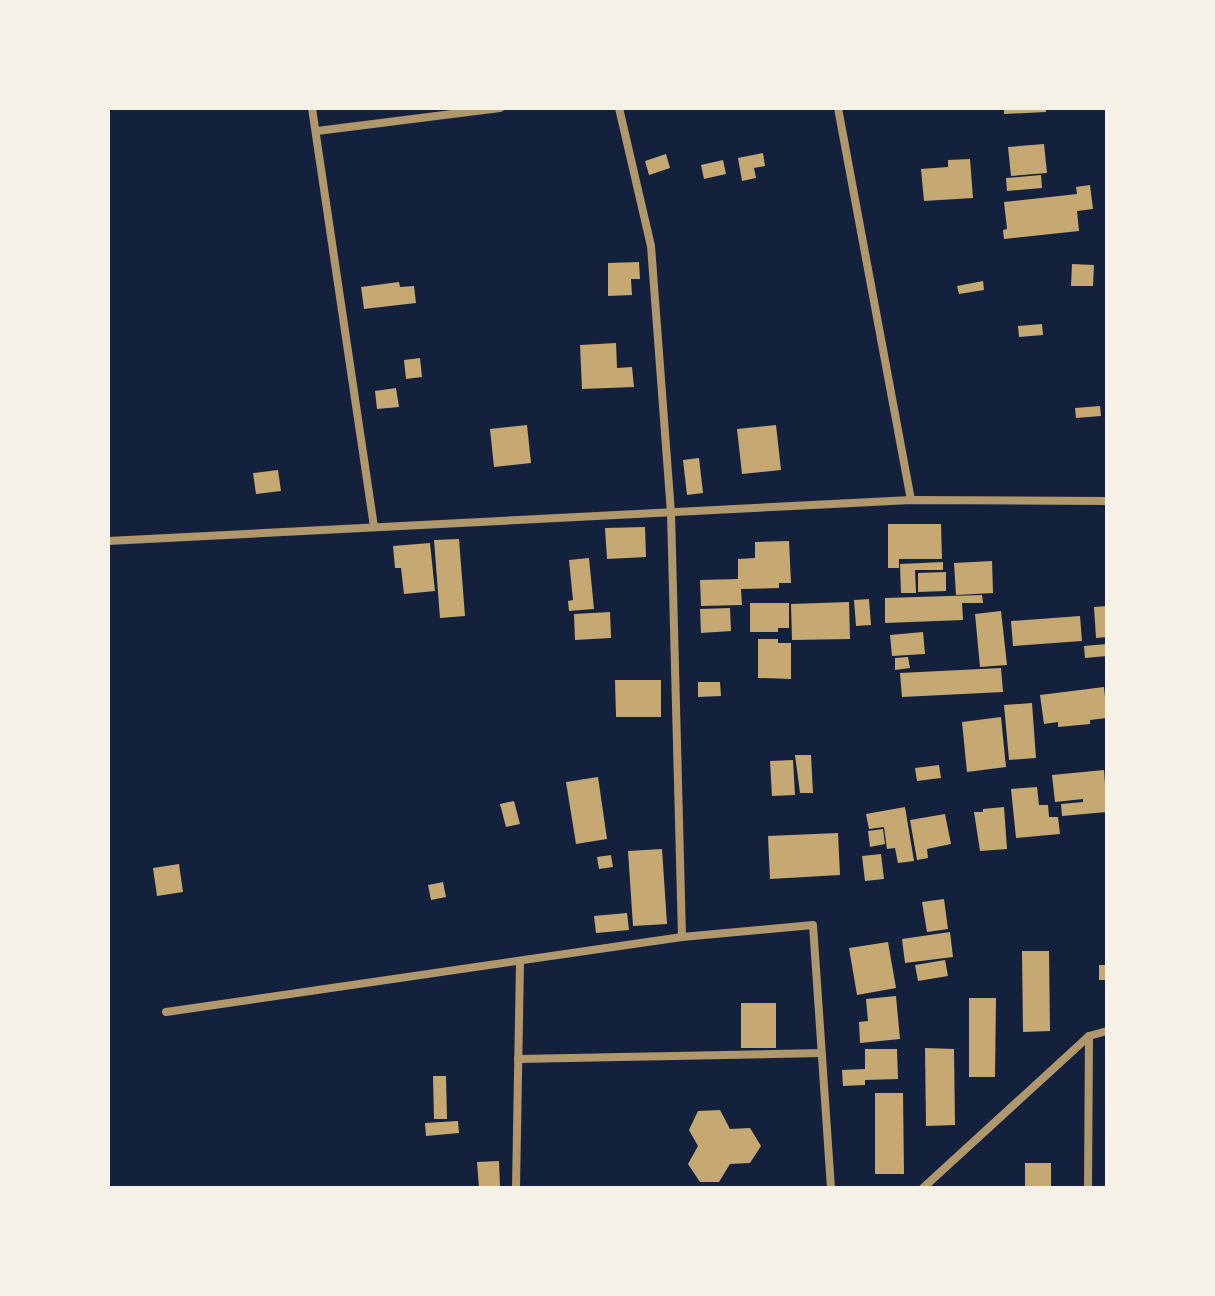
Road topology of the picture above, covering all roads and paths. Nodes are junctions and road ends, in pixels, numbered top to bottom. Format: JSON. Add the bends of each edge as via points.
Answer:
{"nodes":[{"id":1,"x":312,"y":108,"type":"edge"},
{"id":2,"x":500,"y":108,"type":"edge"},
{"id":3,"x":619,"y":108,"type":"edge"},
{"id":4,"x":838,"y":108,"type":"edge"},
{"id":5,"x":317,"y":131,"type":"junction"},
{"id":6,"x":911,"y":500,"type":"junction"},
{"id":7,"x":1107,"y":501,"type":"edge"},
{"id":8,"x":671,"y":513,"type":"junction"},
{"id":9,"x":374,"y":527,"type":"junction"},
{"id":10,"x":108,"y":541,"type":"edge"},
{"id":11,"x":682,"y":937,"type":"junction"},
{"id":12,"x":520,"y":963,"type":"junction"},
{"id":13,"x":166,"y":1012,"type":"dead end"},
{"id":14,"x":1107,"y":1031,"type":"edge"},
{"id":15,"x":1089,"y":1036,"type":"junction"},
{"id":16,"x":821,"y":1053,"type":"junction"},
{"id":17,"x":518,"y":1059,"type":"junction"},
{"id":18,"x":516,"y":1188,"type":"edge"},
{"id":19,"x":831,"y":1188,"type":"edge"},
{"id":20,"x":923,"y":1188,"type":"edge"},
{"id":21,"x":1088,"y":1188,"type":"edge"}],
"edges":[{"from":1,"to":5,"type":"street"},
{"from":2,"to":5,"type":"street"},
{"from":3,"to":8,"type":"street","via":[[651,246]]},
{"from":4,"to":6,"type":"street"},
{"from":5,"to":9,"type":"street"},
{"from":6,"to":7,"type":"street"},
{"from":6,"to":8,"type":"street"},
{"from":8,"to":9,"type":"street"},
{"from":8,"to":11,"type":"street"},
{"from":9,"to":10,"type":"street"},
{"from":11,"to":12,"type":"street"},
{"from":11,"to":16,"type":"street","via":[[813,925]]},
{"from":12,"to":13,"type":"street"},
{"from":12,"to":17,"type":"street"},
{"from":14,"to":15,"type":"street"},
{"from":15,"to":20,"type":"street"},
{"from":15,"to":21,"type":"street"},
{"from":16,"to":17,"type":"street"},
{"from":16,"to":19,"type":"street"},
{"from":17,"to":18,"type":"street"}]}
